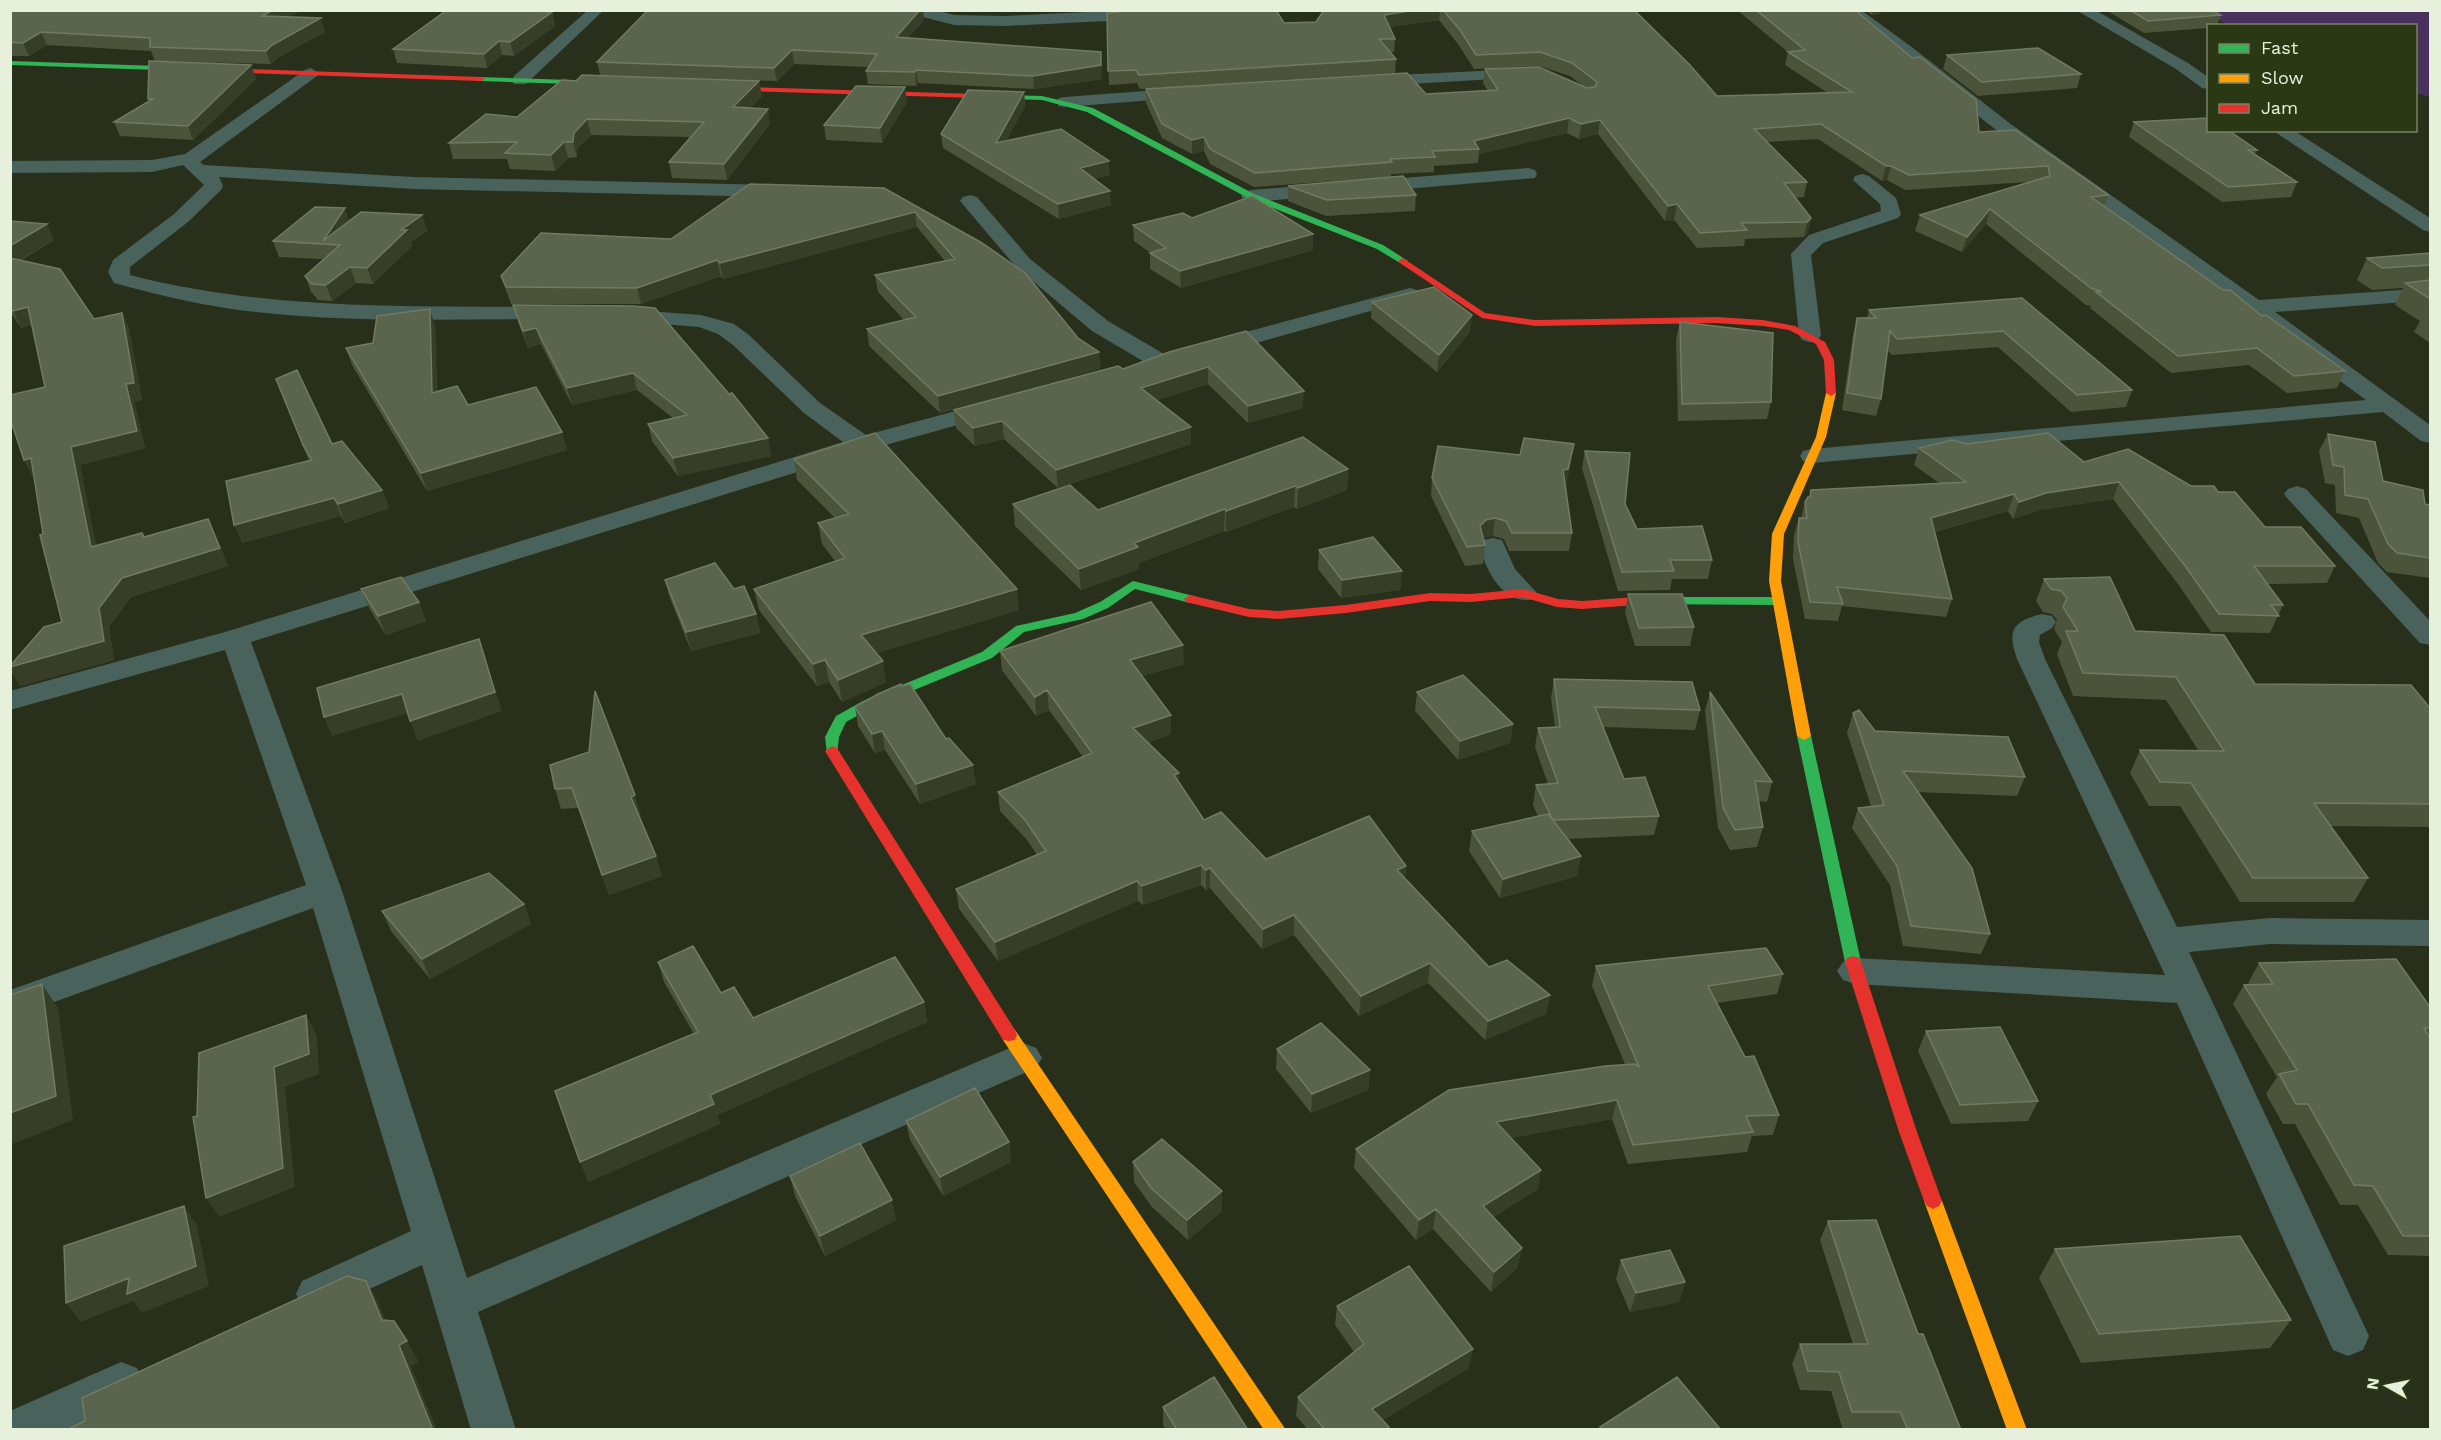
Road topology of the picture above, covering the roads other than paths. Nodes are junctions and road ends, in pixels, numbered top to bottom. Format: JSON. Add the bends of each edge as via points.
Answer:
{"nodes":[{"id":1,"x":597,"y":10,"type":"edge"},
{"id":2,"x":888,"y":10,"type":"edge"},
{"id":3,"x":1231,"y":10,"type":"edge"},
{"id":4,"x":1850,"y":10,"type":"edge"},
{"id":5,"x":2083,"y":10,"type":"edge"},
{"id":6,"x":10,"y":63,"type":"edge"},
{"id":7,"x":311,"y":73,"type":"junction"},
{"id":8,"x":1538,"y":73,"type":"edge"},
{"id":9,"x":520,"y":80,"type":"junction"},
{"id":10,"x":1353,"y":82,"type":"edge"},
{"id":11,"x":2207,"y":83,"type":"edge"},
{"id":12,"x":613,"y":84,"type":"edge"},
{"id":13,"x":706,"y":87,"type":"edge"},
{"id":14,"x":1204,"y":92,"type":"edge"},
{"id":15,"x":1065,"y":102,"type":"junction"},
{"id":16,"x":2283,"y":132,"type":"edge"},
{"id":17,"x":195,"y":164,"type":"junction"},
{"id":18,"x":10,"y":167,"type":"edge"},
{"id":19,"x":1528,"y":174,"type":"dead end"},
{"id":20,"x":1862,"y":180,"type":"dead end"},
{"id":21,"x":774,"y":191,"type":"edge"},
{"id":22,"x":1251,"y":196,"type":"junction"},
{"id":23,"x":970,"y":201,"type":"dead end"},
{"id":24,"x":2430,"y":226,"type":"edge"},
{"id":25,"x":1438,"y":286,"type":"junction"},
{"id":26,"x":2430,"y":294,"type":"edge"},
{"id":27,"x":2255,"y":307,"type":"junction"},
{"id":28,"x":572,"y":314,"type":"edge"},
{"id":29,"x":596,"y":314,"type":"edge"},
{"id":30,"x":1810,"y":335,"type":"junction"},
{"id":31,"x":1180,"y":357,"type":"junction"},
{"id":32,"x":1126,"y":372,"type":"edge"},
{"id":33,"x":1012,"y":403,"type":"edge"},
{"id":34,"x":2388,"y":405,"type":"junction"},
{"id":35,"x":2430,"y":436,"type":"edge"},
{"id":36,"x":862,"y":444,"type":"junction"},
{"id":37,"x":1812,"y":456,"type":"junction"},
{"id":38,"x":2297,"y":494,"type":"dead end"},
{"id":39,"x":1493,"y":546,"type":"dead end"},
{"id":40,"x":1523,"y":593,"type":"junction"},
{"id":41,"x":1778,"y":601,"type":"junction"},
{"id":42,"x":2042,"y":622,"type":"dead end"},
{"id":43,"x":2430,"y":637,"type":"edge"},
{"id":44,"x":235,"y":638,"type":"junction"},
{"id":45,"x":10,"y":701,"type":"edge"},
{"id":46,"x":325,"y":891,"type":"junction"},
{"id":47,"x":2430,"y":933,"type":"edge"},
{"id":48,"x":2167,"y":941,"type":"junction"},
{"id":49,"x":1855,"y":971,"type":"junction"},
{"id":50,"x":2190,"y":990,"type":"junction"},
{"id":51,"x":10,"y":1004,"type":"edge"},
{"id":52,"x":1023,"y":1058,"type":"junction"},
{"id":53,"x":434,"y":1240,"type":"junction"},
{"id":54,"x":454,"y":1303,"type":"junction"},
{"id":55,"x":285,"y":1308,"type":"edge"},
{"id":56,"x":2348,"y":1336,"type":"dead end"},
{"id":57,"x":158,"y":1366,"type":"edge"},
{"id":58,"x":20,"y":1430,"type":"edge"},
{"id":59,"x":494,"y":1430,"type":"edge"},
{"id":60,"x":1276,"y":1430,"type":"edge"},
{"id":61,"x":2017,"y":1430,"type":"edge"}],
"edges":[{"from":1,"to":9,"type":"street"},
{"from":2,"to":3,"type":"street","via":[[924,12],[954,20],[1005,21]]},
{"from":4,"to":27,"type":"street","via":[[2006,129]]},
{"from":5,"to":11,"type":"street"},
{"from":6,"to":7,"type":"street"},
{"from":7,"to":9,"type":"street"},
{"from":7,"to":17,"type":"street"},
{"from":8,"to":10,"type":"street"},
{"from":9,"to":12,"type":"street"},
{"from":13,"to":15,"type":"street","via":[[1042,98]]},
{"from":14,"to":15,"type":"street"},
{"from":15,"to":22,"type":"street","via":[[1090,110]]},
{"from":16,"to":24,"type":"street"},
{"from":17,"to":18,"type":"street"},
{"from":17,"to":21,"type":"street","via":[[414,183]]},
{"from":17,"to":28,"type":"street","via":[[214,186],[181,218],[120,264],[121,279],[219,301],[415,313]]},
{"from":19,"to":22,"type":"street"},
{"from":20,"to":30,"type":"street","via":[[1889,202],[1891,214],[1816,238],[1801,254]]},
{"from":22,"to":25,"type":"street","via":[[1380,246]]},
{"from":23,"to":31,"type":"street","via":[[1023,262],[1100,326]]},
{"from":25,"to":30,"type":"street","via":[[1482,315],[1512,320],[1716,320],[1764,323]]},
{"from":25,"to":31,"type":"street"},
{"from":26,"to":27,"type":"street"},
{"from":27,"to":34,"type":"street"},
{"from":29,"to":36,"type":"street","via":[[701,321],[726,329],[812,408]]},
{"from":30,"to":37,"type":"street","via":[[1820,342],[1829,360],[1832,387],[1821,437]]},
{"from":31,"to":32,"type":"street"},
{"from":33,"to":36,"type":"street"},
{"from":34,"to":35,"type":"street"},
{"from":34,"to":37,"type":"street"},
{"from":36,"to":44,"type":"street"},
{"from":37,"to":41,"type":"street","via":[[1778,534]]},
{"from":38,"to":43,"type":"street"},
{"from":39,"to":40,"type":"street","via":[[1496,564]]},
{"from":40,"to":41,"type":"street","via":[[1550,602],[1582,605]]},
{"from":40,"to":52,"type":"street","via":[[1430,597],[1278,615],[1249,613],[1133,585],[1079,616],[1020,629],[987,656],[868,704],[841,719],[832,737],[832,753]]},
{"from":41,"to":49,"type":"street"},
{"from":42,"to":48,"type":"street","via":[[2026,631],[2031,659]]},
{"from":44,"to":45,"type":"street"},
{"from":44,"to":46,"type":"street"},
{"from":46,"to":51,"type":"street"},
{"from":46,"to":53,"type":"street"},
{"from":47,"to":48,"type":"street","via":[[2270,931]]},
{"from":48,"to":50,"type":"street"},
{"from":49,"to":50,"type":"street"},
{"from":49,"to":61,"type":"street","via":[[1908,1132]]},
{"from":50,"to":56,"type":"street"},
{"from":52,"to":54,"type":"street"},
{"from":52,"to":60,"type":"street"},
{"from":53,"to":54,"type":"street"},
{"from":53,"to":55,"type":"street"},
{"from":54,"to":59,"type":"street"},
{"from":57,"to":58,"type":"street"}]}
